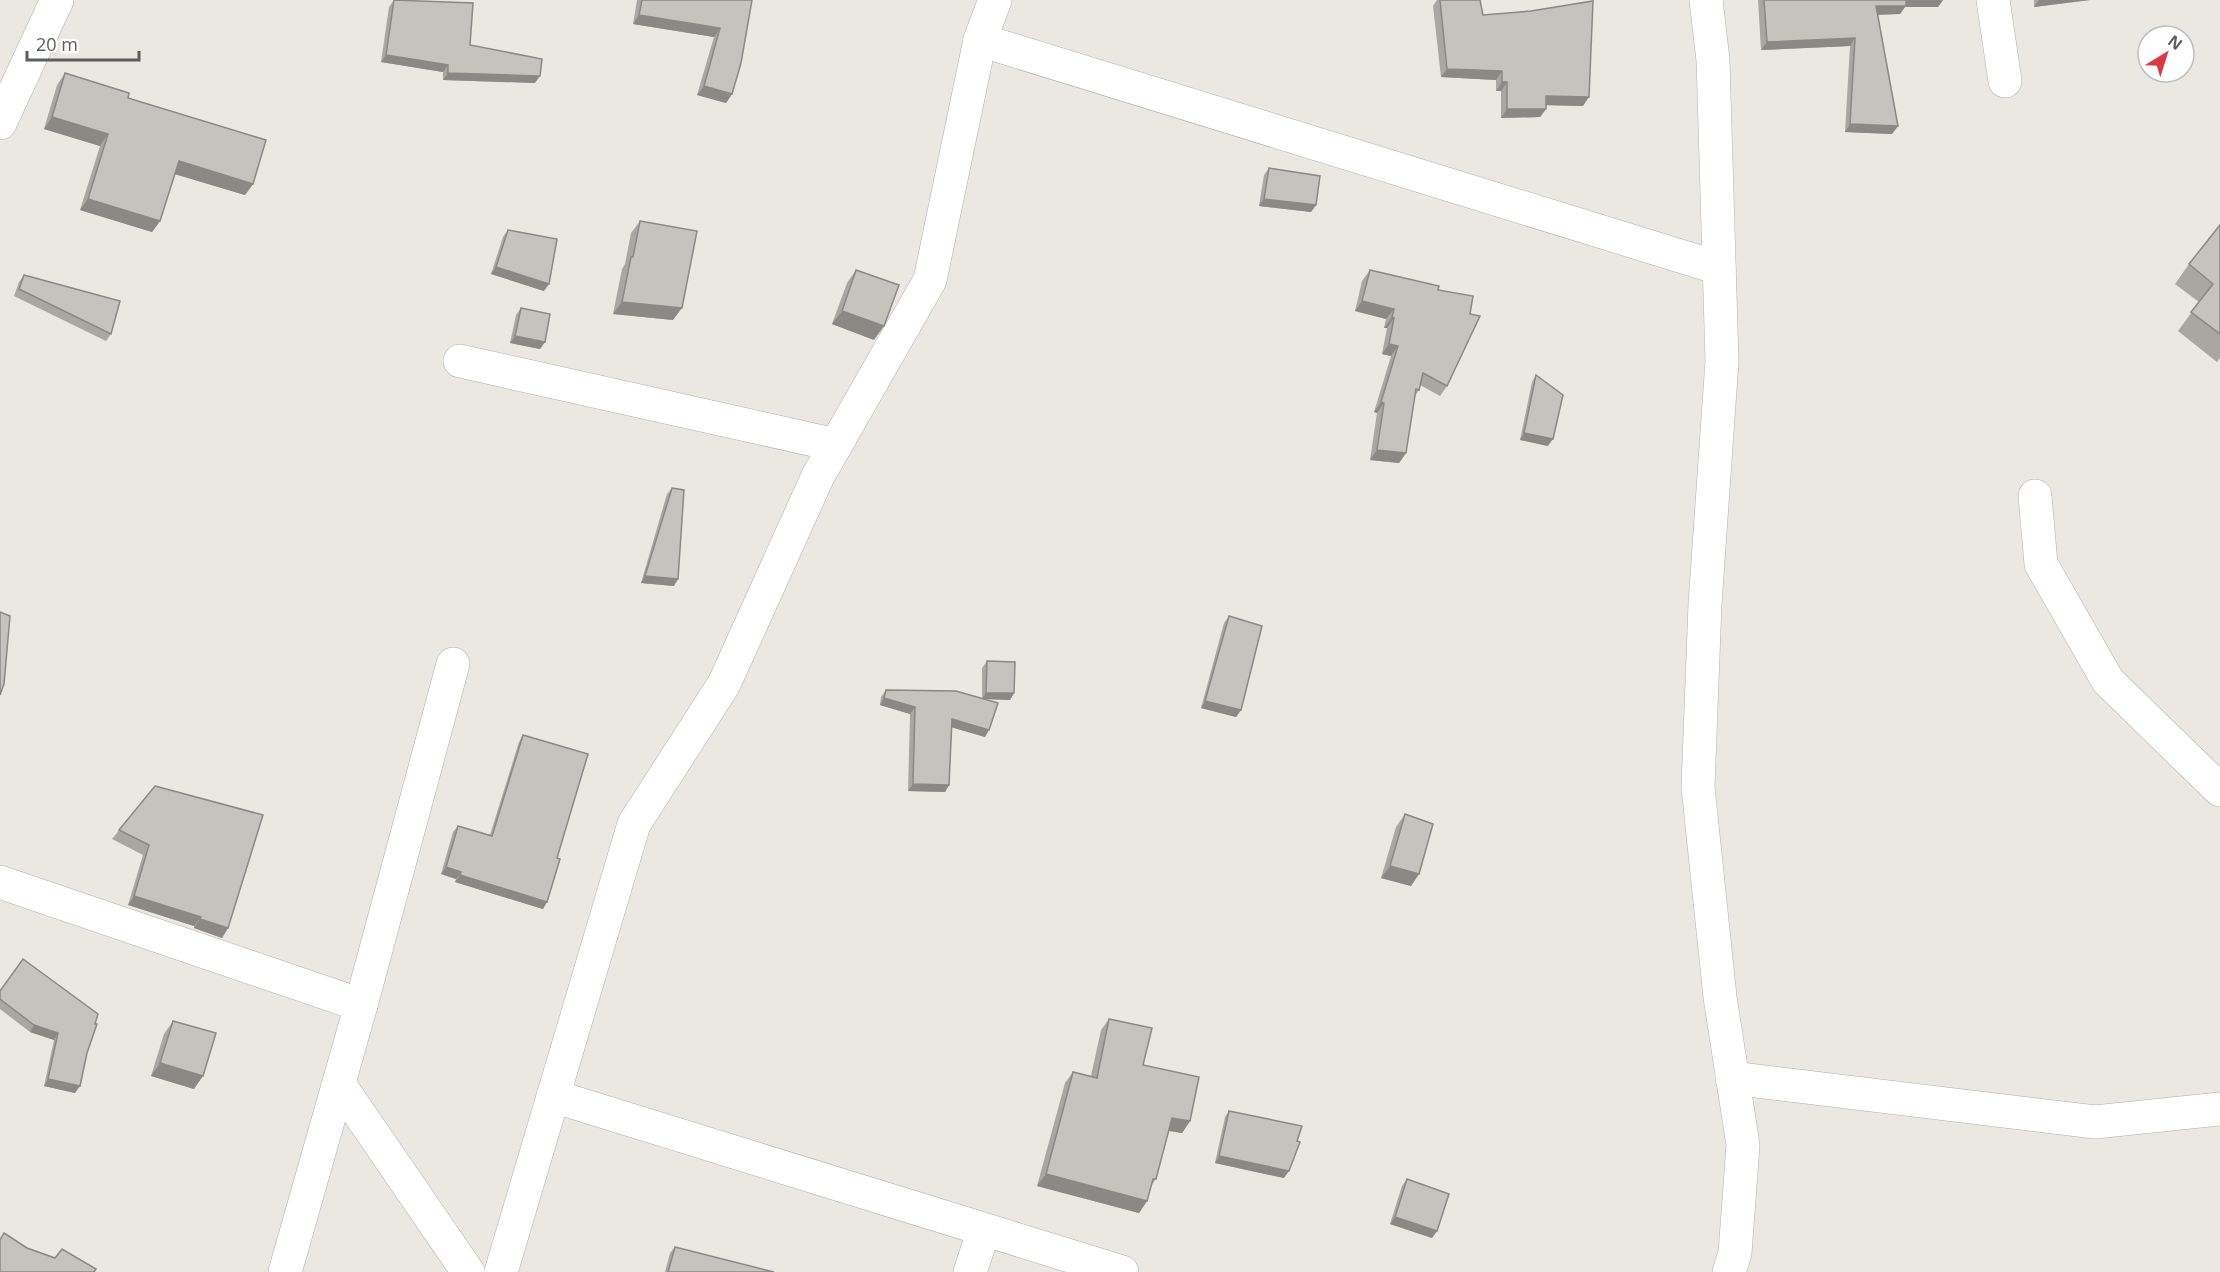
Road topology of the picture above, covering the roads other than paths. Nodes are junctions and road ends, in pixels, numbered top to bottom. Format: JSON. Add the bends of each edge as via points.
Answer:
{"nodes":[{"id":1,"x":57,"y":0,"type":"edge"},
{"id":2,"x":995,"y":0,"type":"edge"},
{"id":3,"x":1706,"y":0,"type":"edge"},
{"id":4,"x":1993,"y":0,"type":"edge"},
{"id":5,"x":980,"y":40,"type":"junction"},
{"id":6,"x":2005,"y":81,"type":"dead end"},
{"id":7,"x":0,"y":123,"type":"edge"},
{"id":8,"x":1719,"y":268,"type":"junction"},
{"id":9,"x":460,"y":361,"type":"dead end"},
{"id":10,"x":836,"y":445,"type":"junction"},
{"id":11,"x":2035,"y":496,"type":"dead end"},
{"id":12,"x":453,"y":664,"type":"dead end"},
{"id":13,"x":2220,"y":790,"type":"edge"},
{"id":14,"x":0,"y":882,"type":"edge"},
{"id":15,"x":361,"y":1005,"type":"junction"},
{"id":16,"x":1732,"y":1078,"type":"junction"},
{"id":17,"x":339,"y":1084,"type":"junction"},
{"id":18,"x":553,"y":1096,"type":"junction"},
{"id":19,"x":2220,"y":1109,"type":"edge"},
{"id":20,"x":984,"y":1230,"type":"junction"},
{"id":21,"x":285,"y":1272,"type":"edge"},
{"id":22,"x":468,"y":1272,"type":"edge"},
{"id":23,"x":501,"y":1272,"type":"edge"},
{"id":24,"x":970,"y":1272,"type":"edge"},
{"id":25,"x":1122,"y":1272,"type":"edge"},
{"id":26,"x":1729,"y":1272,"type":"edge"}],
"edges":[{"from":1,"to":7,"type":"street"},
{"from":2,"to":5,"type":"street"},
{"from":3,"to":8,"type":"street","via":[[1713,60]]},
{"from":4,"to":6,"type":"street"},
{"from":5,"to":8,"type":"street"},
{"from":5,"to":10,"type":"street","via":[[930,280]]},
{"from":8,"to":16,"type":"street","via":[[1722,361],[1705,604],[1698,787]]},
{"from":9,"to":10,"type":"street"},
{"from":10,"to":18,"type":"street","via":[[818,476],[724,684],[634,824]]},
{"from":11,"to":13,"type":"street","via":[[2041,564],[2108,681]]},
{"from":12,"to":15,"type":"street"},
{"from":14,"to":15,"type":"street"},
{"from":15,"to":17,"type":"street"},
{"from":16,"to":19,"type":"street","via":[[2094,1122]]},
{"from":16,"to":26,"type":"street","via":[[1743,1145],[1735,1252]]},
{"from":17,"to":21,"type":"street"},
{"from":17,"to":22,"type":"street"},
{"from":18,"to":20,"type":"street"},
{"from":18,"to":23,"type":"street"},
{"from":20,"to":24,"type":"street"},
{"from":20,"to":25,"type":"street"}]}
